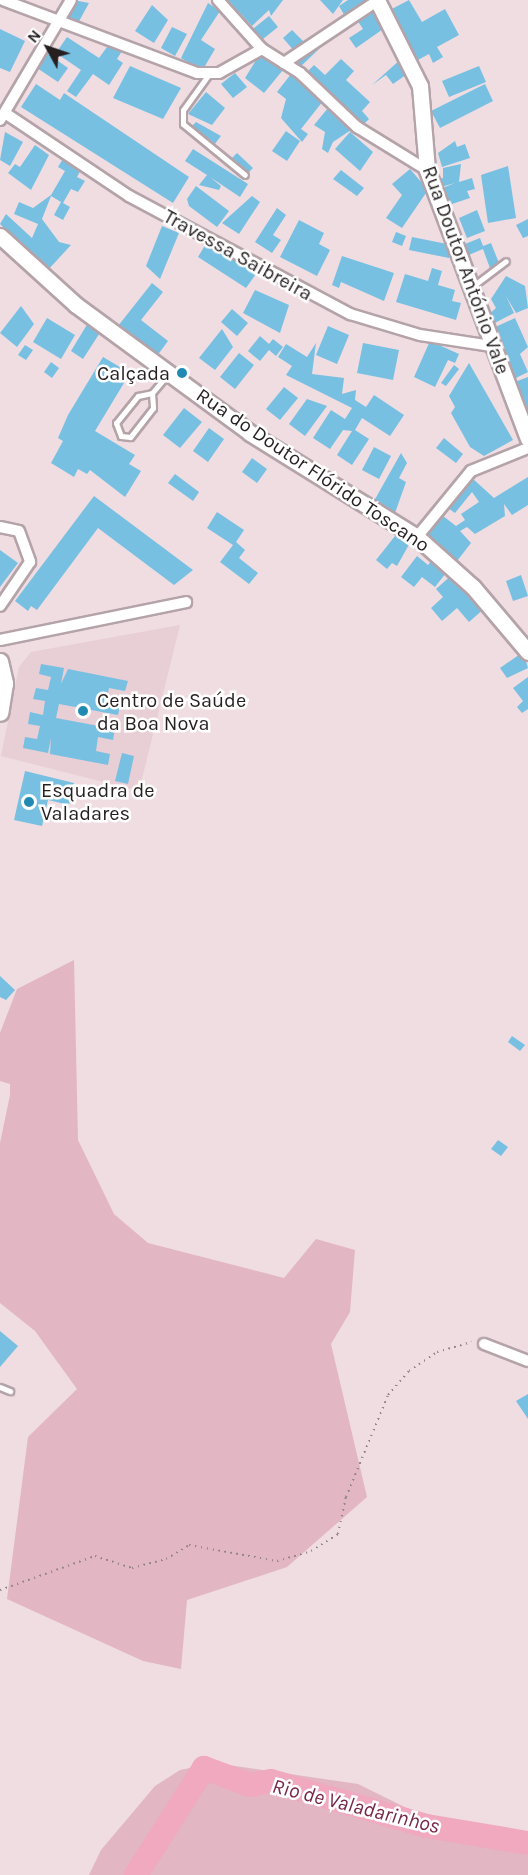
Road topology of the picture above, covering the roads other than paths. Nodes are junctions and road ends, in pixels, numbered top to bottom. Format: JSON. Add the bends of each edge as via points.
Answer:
{"nodes":[{"id":1,"x":3,"y":0,"type":"edge"},
{"id":2,"x":71,"y":0,"type":"edge"},
{"id":3,"x":218,"y":0,"type":"edge"},
{"id":4,"x":377,"y":0,"type":"edge"},
{"id":5,"x":58,"y":21,"type":"junction"},
{"id":6,"x":262,"y":49,"type":"junction"},
{"id":7,"x":284,"y":63,"type":"junction"},
{"id":8,"x":209,"y":73,"type":"junction"},
{"id":9,"x":3,"y":117,"type":"edge"},
{"id":10,"x":427,"y":170,"type":"junction"},
{"id":11,"x":245,"y":175,"type":"dead end"},
{"id":12,"x":0,"y":236,"type":"edge"},
{"id":13,"x":506,"y":261,"type":"dead end"},
{"id":14,"x":472,"y":287,"type":"junction"},
{"id":15,"x":491,"y":346,"type":"junction"},
{"id":16,"x":169,"y":372,"type":"junction"},
{"id":17,"x":152,"y":393,"type":"junction"},
{"id":18,"x":528,"y":440,"type":"edge"},
{"id":19,"x":528,"y":448,"type":"edge"},
{"id":20,"x":0,"y":527,"type":"edge"},
{"id":21,"x":417,"y":537,"type":"junction"},
{"id":22,"x":186,"y":602,"type":"dead end"},
{"id":23,"x":0,"y":606,"type":"edge"},
{"id":24,"x":0,"y":640,"type":"edge"},
{"id":25,"x":528,"y":652,"type":"edge"},
{"id":26,"x":0,"y":661,"type":"edge"},
{"id":27,"x":0,"y":713,"type":"edge"},
{"id":28,"x":484,"y":1344,"type":"road end"},
{"id":29,"x":528,"y":1361,"type":"edge"},
{"id":30,"x":0,"y":1387,"type":"edge"},
{"id":31,"x":10,"y":1391,"type":"dead end"}],
"edges":[{"from":1,"to":5,"type":"street"},
{"from":2,"to":5,"type":"street"},
{"from":3,"to":6,"type":"street"},
{"from":4,"to":7,"type":"street"},
{"from":4,"to":10,"type":"main road","name":"Rua Doutor António Vale","via":[[420,86]]},
{"from":5,"to":8,"type":"street"},
{"from":5,"to":9,"type":"street"},
{"from":6,"to":7,"type":"street"},
{"from":6,"to":8,"type":"street","via":[[219,73]]},
{"from":7,"to":10,"type":"street","via":[[357,127]]},
{"from":8,"to":11,"type":"lane","via":[[183,110],[183,124]]},
{"from":9,"to":15,"type":"street","name":"Travessa Saibreira","via":[[129,196],[340,310],[420,335]]},
{"from":10,"to":14,"type":"main road","name":"Rua Doutor António Vale"},
{"from":12,"to":16,"type":"main road","name":"Rua do Doutor Flórido Toscano","via":[[76,305]]},
{"from":13,"to":14,"type":"lane"},
{"from":14,"to":15,"type":"main road","name":"Rua Doutor António Vale"},
{"from":15,"to":18,"type":"main road","name":"Rua Doutor António Vale"},
{"from":16,"to":17,"type":"lane"},
{"from":16,"to":21,"type":"main road","name":"Rua do Doutor Flórido Toscano","via":[[250,433]]},
{"from":17,"to":17,"type":"lane","via":[[138,396],[116,423],[121,436],[130,437],[153,408]]},
{"from":19,"to":21,"type":"street","via":[[471,471]]},
{"from":20,"to":23,"type":"street","via":[[19,531],[30,562]]},
{"from":21,"to":25,"type":"main road","name":"Rua do Doutor Flórido Toscano","via":[[473,587]]},
{"from":22,"to":24,"type":"street"},
{"from":26,"to":27,"type":"main road","via":[[5,683]]},
{"from":28,"to":29,"type":"street"},
{"from":30,"to":31,"type":"lane"}]}
